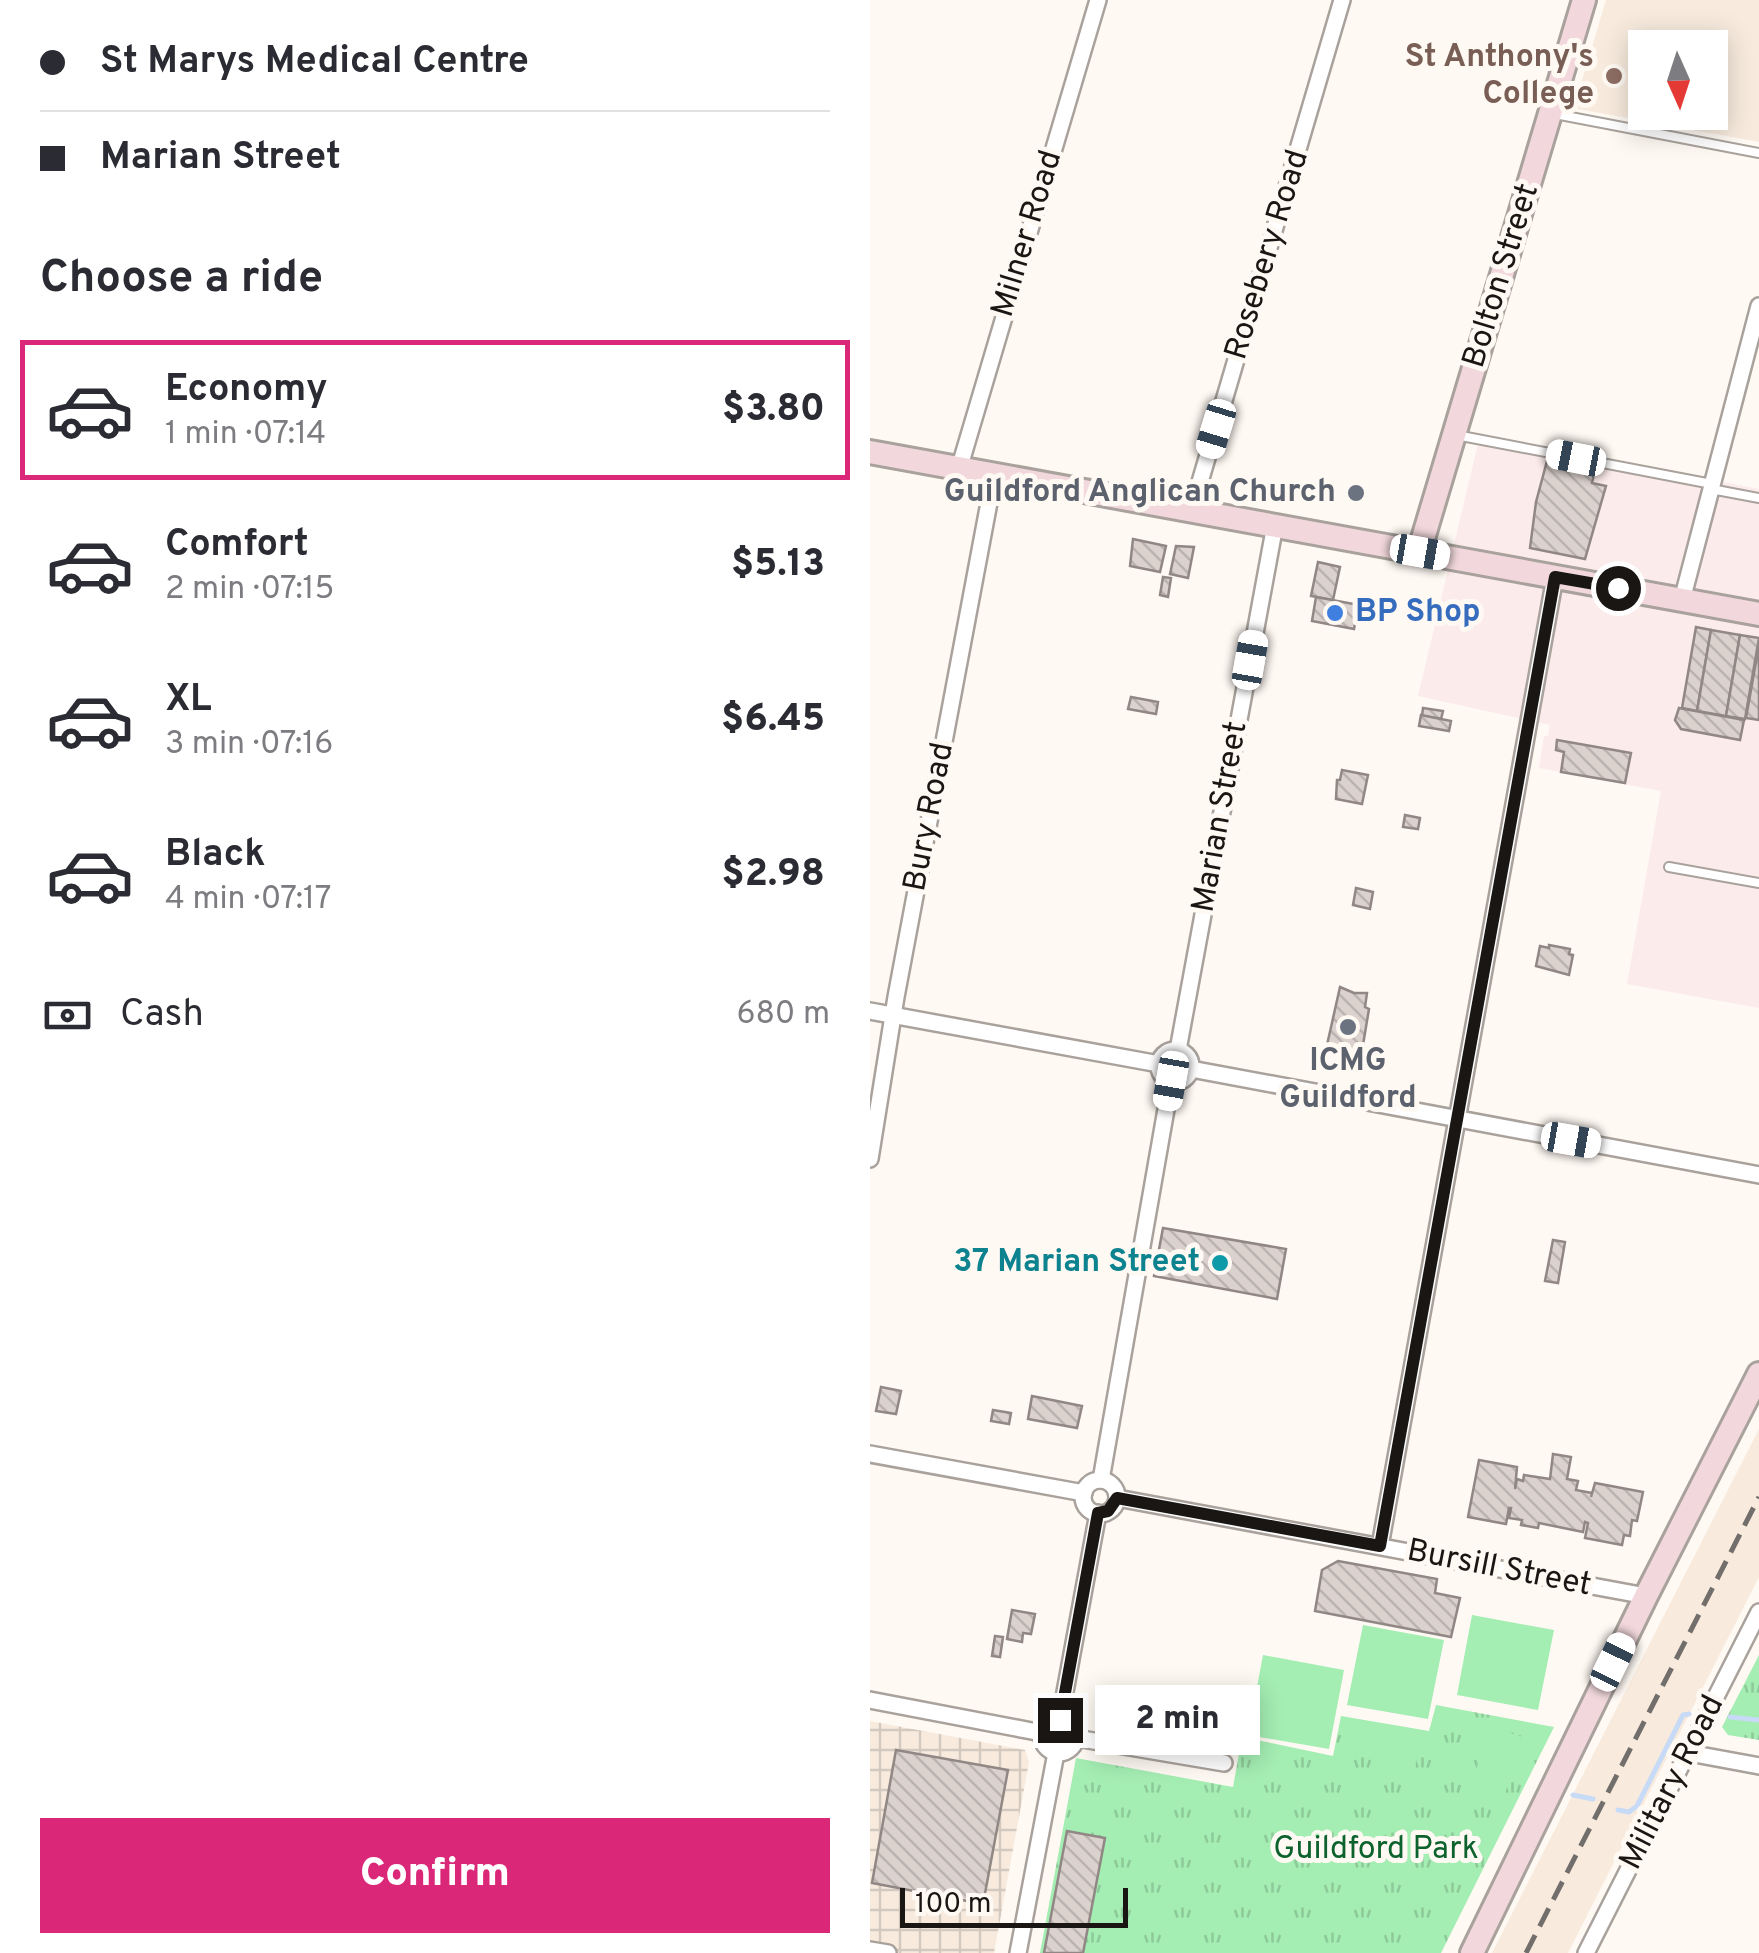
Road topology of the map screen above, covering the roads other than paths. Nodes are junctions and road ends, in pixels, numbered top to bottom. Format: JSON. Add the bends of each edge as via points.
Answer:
{"nodes":[{"id":1,"x":1098,"y":0,"type":"edge"},
{"id":2,"x":1342,"y":0,"type":"edge"},
{"id":3,"x":1584,"y":0,"type":"edge"},
{"id":4,"x":1550,"y":114,"type":"junction"},
{"id":5,"x":1759,"y":152,"type":"edge"},
{"id":6,"x":1759,"y":306,"type":"edge"},
{"id":7,"x":1454,"y":435,"type":"junction"},
{"id":8,"x":870,"y":452,"type":"edge"},
{"id":9,"x":959,"y":469,"type":"junction"},
{"id":10,"x":994,"y":476,"type":"junction"},
{"id":11,"x":1711,"y":486,"type":"junction"},
{"id":12,"x":1759,"y":498,"type":"edge"},
{"id":13,"x":1192,"y":509,"type":"junction"},
{"id":14,"x":1275,"y":525,"type":"junction"},
{"id":15,"x":1420,"y":552,"type":"junction"},
{"id":16,"x":1555,"y":577,"type":"junction"},
{"id":17,"x":1682,"y":600,"type":"junction"},
{"id":18,"x":1759,"y":614,"type":"edge"},
{"id":19,"x":1669,"y":867,"type":"dead end"},
{"id":20,"x":1759,"y":883,"type":"edge"},
{"id":21,"x":870,"y":1011,"type":"edge"},
{"id":22,"x":893,"y":1015,"type":"junction"},
{"id":23,"x":1178,"y":1050,"type":"junction"},
{"id":24,"x":1160,"y":1064,"type":"junction"},
{"id":25,"x":1191,"y":1069,"type":"junction"},
{"id":26,"x":1171,"y":1081,"type":"junction"},
{"id":27,"x":1456,"y":1120,"type":"junction"},
{"id":28,"x":870,"y":1159,"type":"edge"},
{"id":29,"x":1759,"y":1175,"type":"edge"},
{"id":30,"x":1759,"y":1374,"type":"edge"},
{"id":31,"x":870,"y":1454,"type":"edge"},
{"id":32,"x":1101,"y":1480,"type":"junction"},
{"id":33,"x":1084,"y":1493,"type":"junction"},
{"id":34,"x":1117,"y":1498,"type":"junction"},
{"id":35,"x":1098,"y":1513,"type":"junction"},
{"id":36,"x":1380,"y":1546,"type":"junction"},
{"id":37,"x":1646,"y":1596,"type":"junction"},
{"id":38,"x":1759,"y":1612,"type":"edge"},
{"id":39,"x":870,"y":1700,"type":"edge"},
{"id":40,"x":1060,"y":1720,"type":"junction"},
{"id":41,"x":1042,"y":1733,"type":"junction"},
{"id":42,"x":1076,"y":1738,"type":"junction"},
{"id":43,"x":1056,"y":1752,"type":"junction"},
{"id":44,"x":1689,"y":1753,"type":"junction"},
{"id":45,"x":1224,"y":1763,"type":"dead end"},
{"id":46,"x":1759,"y":1766,"type":"edge"},
{"id":47,"x":870,"y":1950,"type":"edge"},
{"id":48,"x":888,"y":1953,"type":"edge"},
{"id":49,"x":1018,"y":1953,"type":"edge"},
{"id":50,"x":1472,"y":1953,"type":"edge"},
{"id":51,"x":1586,"y":1953,"type":"edge"}],
"edges":[{"from":1,"to":9,"type":"street","name":"Milner Road"},
{"from":2,"to":13,"type":"street","name":"Rosebery Road"},
{"from":3,"to":4,"type":"street","name":"Bolton Street"},
{"from":4,"to":5,"type":"lane"},
{"from":4,"to":7,"type":"street","name":"Bolton Street"},
{"from":6,"to":11,"type":"street"},
{"from":7,"to":11,"type":"lane"},
{"from":7,"to":15,"type":"street","name":"Bolton Street"},
{"from":8,"to":9,"type":"street"},
{"from":9,"to":10,"type":"street"},
{"from":10,"to":13,"type":"street"},
{"from":10,"to":22,"type":"street","name":"Bury Road"},
{"from":11,"to":12,"type":"lane"},
{"from":11,"to":17,"type":"street"},
{"from":13,"to":14,"type":"street"},
{"from":14,"to":15,"type":"street"},
{"from":14,"to":23,"type":"street","name":"Marian Street"},
{"from":15,"to":16,"type":"street"},
{"from":16,"to":17,"type":"street"},
{"from":16,"to":27,"type":"street"},
{"from":17,"to":18,"type":"street"},
{"from":19,"to":20,"type":"lane"},
{"from":21,"to":22,"type":"street"},
{"from":22,"to":24,"type":"street"},
{"from":22,"to":28,"type":"street","name":"Bury Road"},
{"from":23,"to":24,"type":"street"},
{"from":23,"to":25,"type":"street"},
{"from":24,"to":26,"type":"street"},
{"from":25,"to":26,"type":"street","via":[[1181,1081]]},
{"from":25,"to":27,"type":"street"},
{"from":26,"to":32,"type":"street"},
{"from":27,"to":29,"type":"street"},
{"from":27,"to":36,"type":"street"},
{"from":30,"to":37,"type":"street"},
{"from":31,"to":33,"type":"street"},
{"from":32,"to":33,"type":"street"},
{"from":32,"to":34,"type":"street"},
{"from":33,"to":35,"type":"street","via":[[1086,1506]]},
{"from":34,"to":35,"type":"street"},
{"from":34,"to":36,"type":"street","name":"Bursill Street"},
{"from":35,"to":40,"type":"street"},
{"from":36,"to":37,"type":"street","name":"Bursill Street"},
{"from":37,"to":50,"type":"street"},
{"from":38,"to":44,"type":"street","name":"Military Road"},
{"from":39,"to":41,"type":"street"},
{"from":40,"to":41,"type":"street"},
{"from":40,"to":42,"type":"street"},
{"from":41,"to":43,"type":"street","via":[[1045,1746]]},
{"from":42,"to":43,"type":"street","via":[[1067,1751]]},
{"from":42,"to":45,"type":"street"},
{"from":43,"to":49,"type":"street"},
{"from":44,"to":46,"type":"street"},
{"from":44,"to":51,"type":"street","name":"Military Road"},
{"from":47,"to":48,"type":"street"}]}
